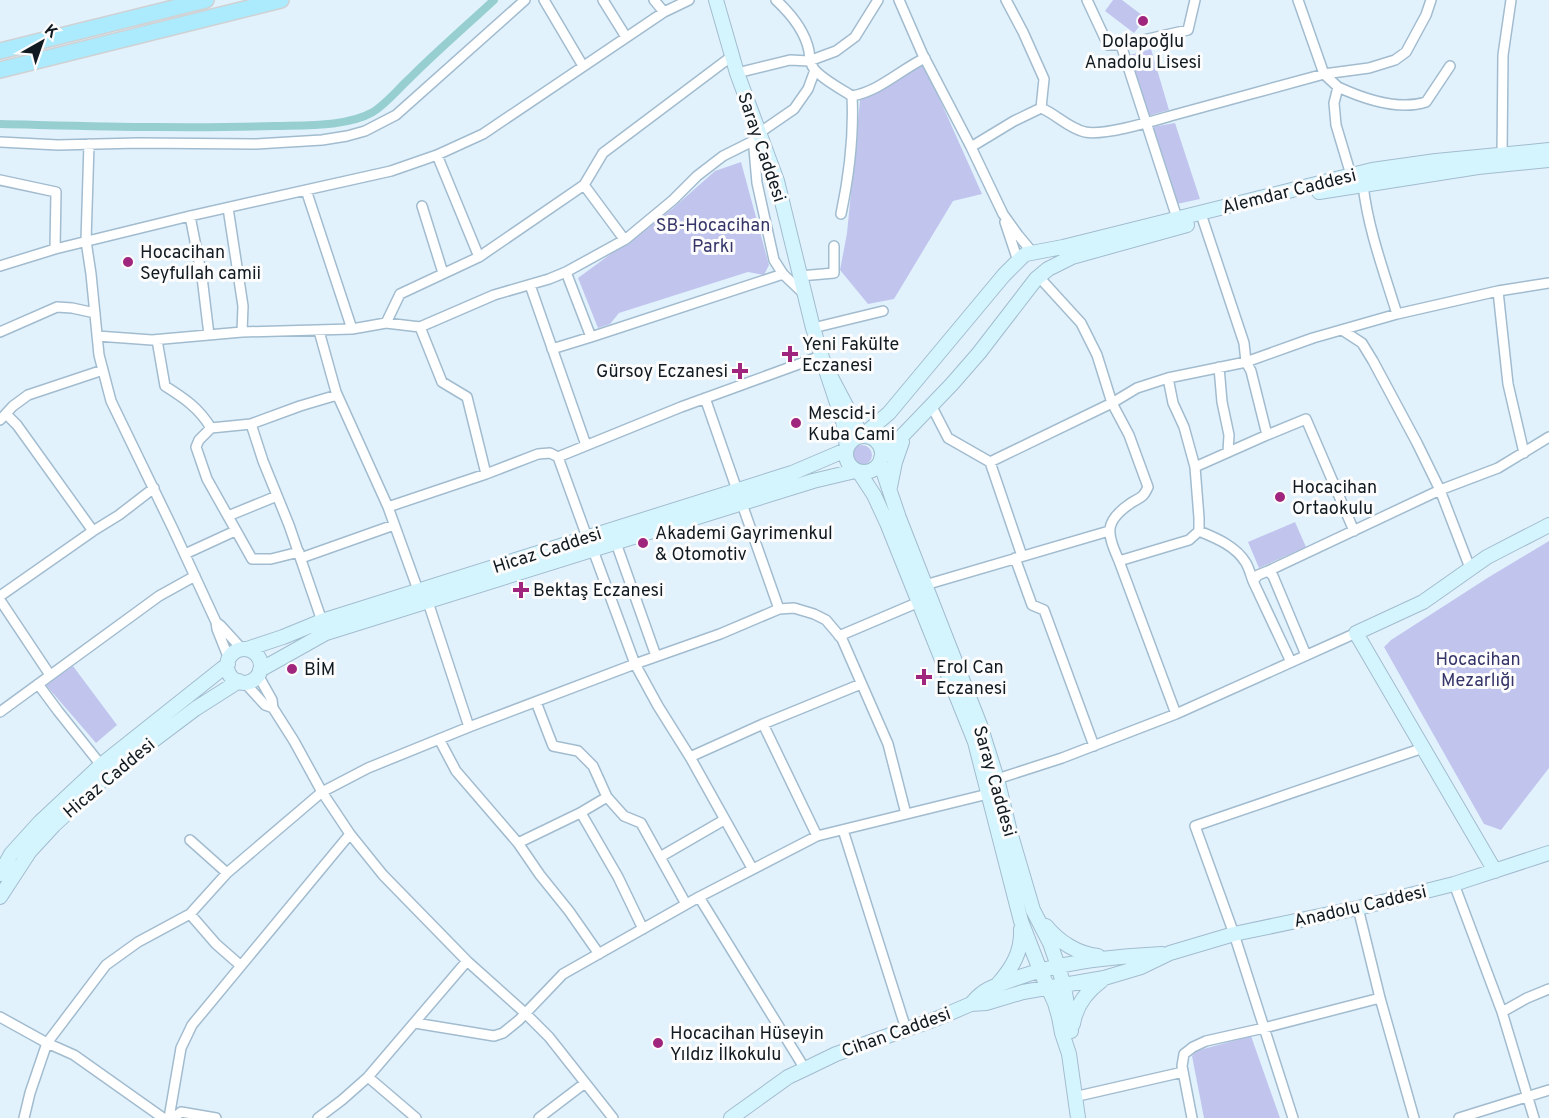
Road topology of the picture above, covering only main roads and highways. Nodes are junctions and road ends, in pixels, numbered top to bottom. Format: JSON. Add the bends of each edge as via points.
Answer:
{"nodes":[{"id":1,"x":206,"y":0,"type":"edge"},
{"id":2,"x":281,"y":0,"type":"edge"},
{"id":3,"x":0,"y":51,"type":"edge"},
{"id":4,"x":0,"y":70,"type":"edge"}],
"edges":[{"from":1,"to":3,"type":"main road"},
{"from":2,"to":4,"type":"main road"}]}
